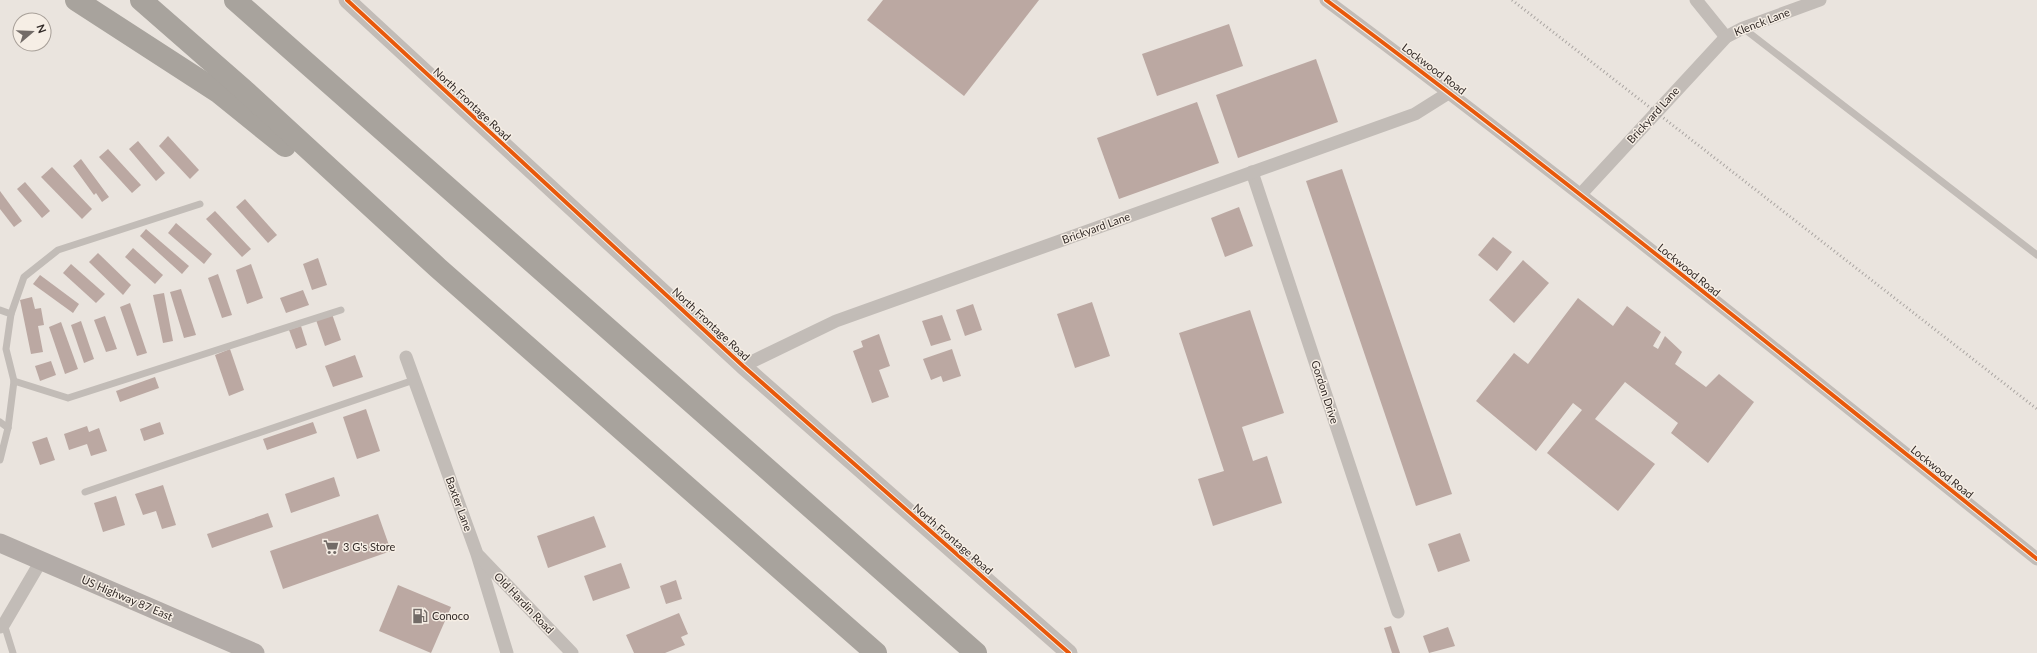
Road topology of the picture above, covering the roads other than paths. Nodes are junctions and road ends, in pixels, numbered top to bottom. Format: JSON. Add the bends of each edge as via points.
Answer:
{"nodes":[{"id":1,"x":76,"y":0,"type":"edge"},
{"id":2,"x":141,"y":0,"type":"edge"},
{"id":3,"x":347,"y":0,"type":"edge"},
{"id":4,"x":1326,"y":0,"type":"edge"},
{"id":5,"x":1696,"y":0,"type":"edge"},
{"id":6,"x":1820,"y":0,"type":"edge"},
{"id":7,"x":239,"y":4,"type":"edge"},
{"id":8,"x":1743,"y":28,"type":"junction"},
{"id":9,"x":1726,"y":37,"type":"junction"},
{"id":10,"x":1450,"y":92,"type":"junction"},
{"id":11,"x":1252,"y":172,"type":"junction"},
{"id":12,"x":1581,"y":194,"type":"junction"},
{"id":13,"x":200,"y":204,"type":"dead end"},
{"id":14,"x":2037,"y":255,"type":"edge"},
{"id":15,"x":438,"y":268,"type":"junction"},
{"id":16,"x":0,"y":310,"type":"edge"},
{"id":17,"x":341,"y":310,"type":"dead end"},
{"id":18,"x":10,"y":314,"type":"junction"},
{"id":19,"x":406,"y":357,"type":"dead end"},
{"id":20,"x":743,"y":366,"type":"junction"},
{"id":21,"x":414,"y":380,"type":"junction"},
{"id":22,"x":14,"y":381,"type":"junction"},
{"id":23,"x":0,"y":422,"type":"edge"},
{"id":24,"x":8,"y":428,"type":"junction"},
{"id":25,"x":0,"y":460,"type":"edge"},
{"id":26,"x":85,"y":492,"type":"dead end"},
{"id":27,"x":0,"y":543,"type":"edge"},
{"id":28,"x":477,"y":554,"type":"junction"},
{"id":29,"x":2037,"y":560,"type":"edge"},
{"id":30,"x":41,"y":561,"type":"junction"},
{"id":31,"x":1398,"y":612,"type":"dead end"},
{"id":32,"x":2,"y":626,"type":"edge"},
{"id":33,"x":13,"y":653,"type":"edge"},
{"id":34,"x":254,"y":653,"type":"edge"},
{"id":35,"x":507,"y":653,"type":"edge"},
{"id":36,"x":572,"y":653,"type":"edge"},
{"id":37,"x":876,"y":653,"type":"edge"},
{"id":38,"x":976,"y":653,"type":"edge"},
{"id":39,"x":1069,"y":653,"type":"edge"}],
"edges":[{"from":1,"to":15,"type":"highway","via":[[218,92]]},
{"from":2,"to":15,"type":"highway","via":[[244,90]]},
{"from":3,"to":20,"type":"street","name":"North Frontage Road"},
{"from":4,"to":10,"type":"street","name":"Lockwood Road"},
{"from":5,"to":9,"type":"street"},
{"from":6,"to":8,"type":"street","name":"Klenck Lane"},
{"from":7,"to":38,"type":"highway"},
{"from":8,"to":9,"type":"street","name":"Klenck Lane"},
{"from":8,"to":14,"type":"lane"},
{"from":9,"to":12,"type":"street","name":"Brickyard Lane"},
{"from":10,"to":11,"type":"street","name":"Brickyard Lane","via":[[1415,114]]},
{"from":10,"to":12,"type":"street","name":"Lockwood Road"},
{"from":11,"to":20,"type":"street","name":"Brickyard Lane","via":[[836,321]]},
{"from":11,"to":31,"type":"street","name":"Gordon Drive"},
{"from":12,"to":29,"type":"street","name":"Lockwood Road"},
{"from":13,"to":18,"type":"lane","via":[[58,250],[24,277]]},
{"from":15,"to":37,"type":"highway"},
{"from":16,"to":18,"type":"lane"},
{"from":17,"to":22,"type":"lane","via":[[68,398]]},
{"from":18,"to":22,"type":"lane","via":[[6,349]]},
{"from":19,"to":21,"type":"street","name":"Baxter Lane"},
{"from":20,"to":39,"type":"street","name":"North Frontage Road"},
{"from":21,"to":26,"type":"lane"},
{"from":21,"to":28,"type":"street","name":"Baxter Lane"},
{"from":22,"to":24,"type":"lane"},
{"from":23,"to":24,"type":"lane"},
{"from":24,"to":25,"type":"lane"},
{"from":27,"to":30,"type":"main road","name":"US Highway 87 East"},
{"from":28,"to":35,"type":"street","name":"Baxter Lane"},
{"from":28,"to":36,"type":"street","name":"Old Hardin Road"},
{"from":30,"to":32,"type":"street"},
{"from":30,"to":34,"type":"main road","name":"US Highway 87 East"},
{"from":32,"to":33,"type":"lane"}]}
